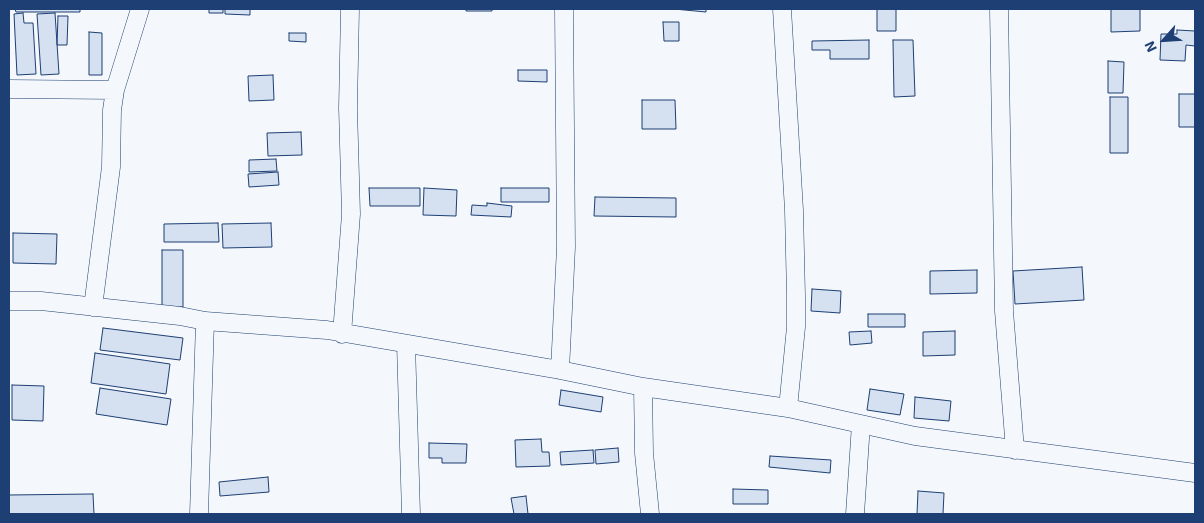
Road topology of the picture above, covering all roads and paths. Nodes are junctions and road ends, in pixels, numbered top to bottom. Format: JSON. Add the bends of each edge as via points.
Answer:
{"nodes":[{"id":1,"x":140,"y":9,"type":"edge"},
{"id":2,"x":350,"y":9,"type":"edge"},
{"id":3,"x":564,"y":9,"type":"edge"},
{"id":4,"x":782,"y":9,"type":"edge"},
{"id":5,"x":999,"y":9,"type":"edge"},
{"id":6,"x":9,"y":89,"type":"edge"},
{"id":7,"x":115,"y":90,"type":"junction"},
{"id":8,"x":9,"y":301,"type":"edge"},
{"id":9,"x":93,"y":306,"type":"junction"},
{"id":10,"x":205,"y":321,"type":"junction"},
{"id":11,"x":342,"y":334,"type":"junction"},
{"id":12,"x":406,"y":344,"type":"junction"},
{"id":13,"x":560,"y":370,"type":"junction"},
{"id":14,"x":643,"y":387,"type":"junction"},
{"id":15,"x":788,"y":408,"type":"junction"},
{"id":16,"x":861,"y":424,"type":"junction"},
{"id":17,"x":1014,"y":450,"type":"junction"},
{"id":18,"x":1195,"y":474,"type":"edge"},
{"id":19,"x":199,"y":514,"type":"edge"},
{"id":20,"x":411,"y":514,"type":"edge"},
{"id":21,"x":650,"y":514,"type":"edge"},
{"id":22,"x":856,"y":514,"type":"edge"}],
"edges":[{"from":1,"to":7,"type":"street"},
{"from":2,"to":11,"type":"street","via":[[351,214]]},
{"from":3,"to":13,"type":"street","via":[[566,220]]},
{"from":4,"to":15,"type":"street","via":[[796,296]]},
{"from":5,"to":17,"type":"street","via":[[1004,311]]},
{"from":6,"to":7,"type":"street"},
{"from":7,"to":9,"type":"street","via":[[111,167]]},
{"from":8,"to":9,"type":"street"},
{"from":9,"to":10,"type":"street"},
{"from":10,"to":11,"type":"street","via":[[327,330]]},
{"from":10,"to":19,"type":"street"},
{"from":11,"to":12,"type":"street"},
{"from":12,"to":13,"type":"street"},
{"from":12,"to":20,"type":"street"},
{"from":13,"to":14,"type":"street"},
{"from":14,"to":15,"type":"street"},
{"from":14,"to":21,"type":"street","via":[[644,453]]},
{"from":15,"to":16,"type":"street"},
{"from":16,"to":17,"type":"street","via":[[915,436]]},
{"from":16,"to":22,"type":"street"},
{"from":17,"to":18,"type":"street"}]}
